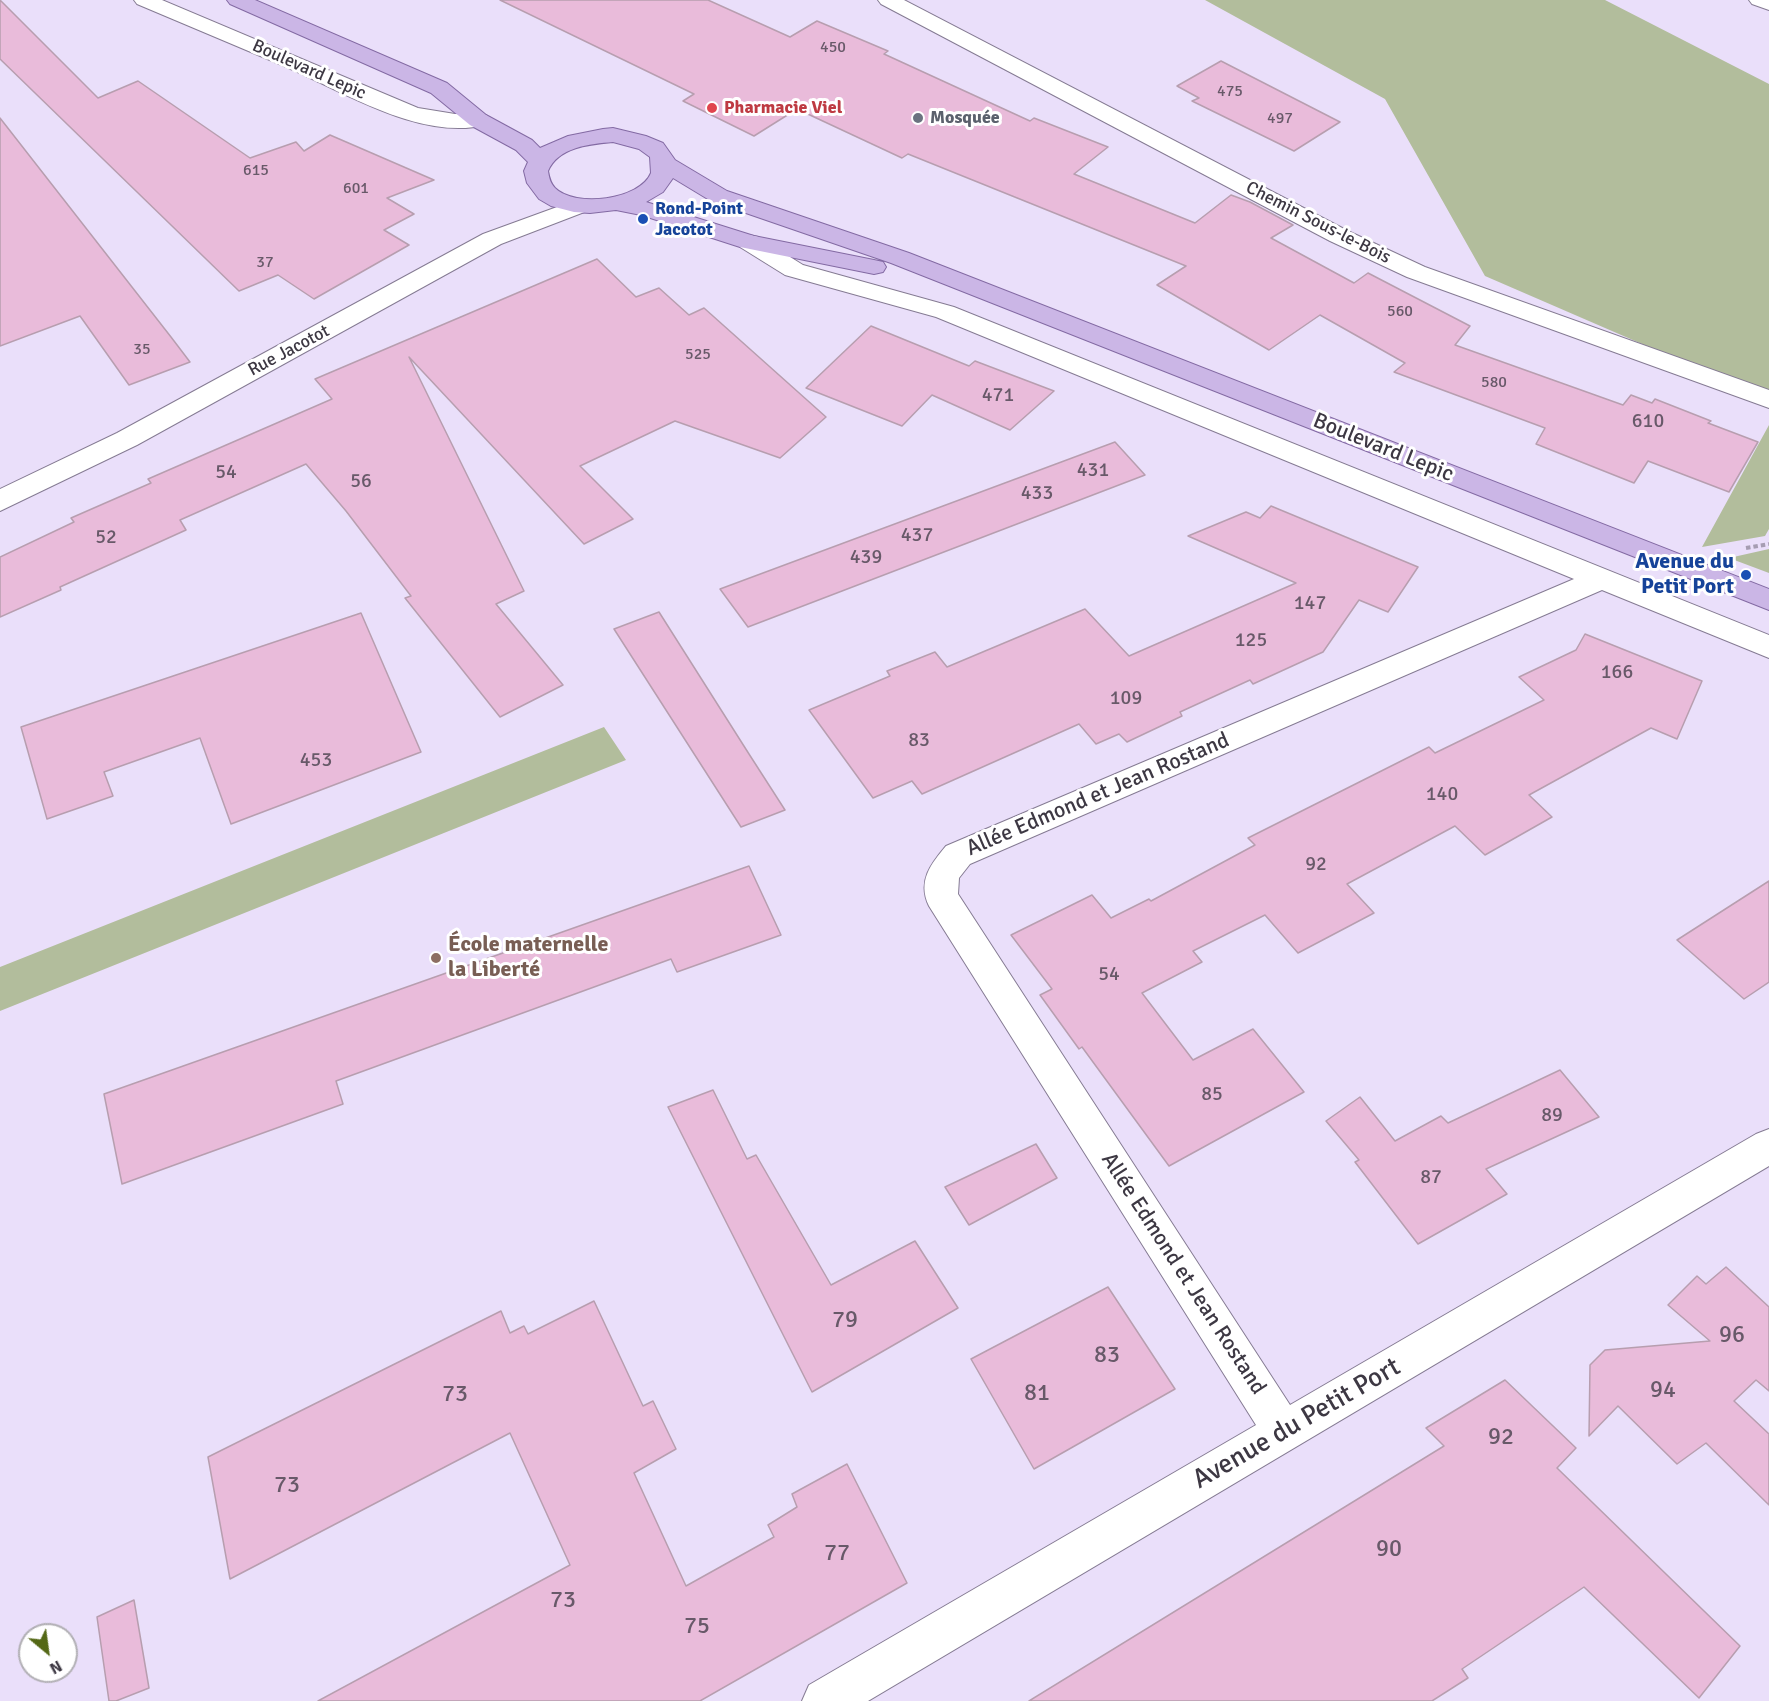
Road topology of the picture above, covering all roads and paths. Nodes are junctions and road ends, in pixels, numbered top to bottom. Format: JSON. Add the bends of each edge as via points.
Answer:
{"nodes":[{"id":1,"x":144,"y":0,"type":"edge"},
{"id":2,"x":237,"y":0,"type":"edge"},
{"id":3,"x":888,"y":0,"type":"edge"},
{"id":4,"x":1759,"y":0,"type":"edge"},
{"id":5,"x":1769,"y":4,"type":"edge"},
{"id":6,"x":450,"y":95,"type":"junction"},
{"id":7,"x":478,"y":120,"type":"junction"},
{"id":8,"x":572,"y":140,"type":"junction"},
{"id":9,"x":665,"y":164,"type":"junction"},
{"id":10,"x":540,"y":173,"type":"junction"},
{"id":11,"x":620,"y":204,"type":"junction"},
{"id":12,"x":579,"y":206,"type":"junction"},
{"id":13,"x":492,"y":239,"type":"junction"},
{"id":14,"x":749,"y":242,"type":"junction"},
{"id":15,"x":996,"y":296,"type":"junction"},
{"id":16,"x":1769,"y":399,"type":"edge"},
{"id":17,"x":0,"y":501,"type":"edge"},
{"id":18,"x":1602,"y":579,"type":"junction"},
{"id":19,"x":1769,"y":600,"type":"edge"},
{"id":20,"x":1769,"y":647,"type":"edge"},
{"id":21,"x":1769,"y":1146,"type":"edge"},
{"id":22,"x":1284,"y":1432,"type":"junction"},
{"id":23,"x":825,"y":1701,"type":"edge"}],
"edges":[{"from":1,"to":7,"type":"street","name":"Boulevard Lepic","via":[[404,112],[437,121]]},
{"from":2,"to":6,"type":"main road","name":"Boulevard Lepic"},
{"from":3,"to":16,"type":"street","name":"Chemin Sous-le-Bois","via":[[1339,237],[1416,272]]},
{"from":4,"to":5,"type":"street"},
{"from":6,"to":7,"type":"main road","name":"Boulevard Lepic"},
{"from":6,"to":8,"type":"main road","name":"Boulevard Lepic","via":[[527,128]]},
{"from":7,"to":10,"type":"main road","name":"Boulevard Lepic","via":[[517,140]]},
{"from":8,"to":9,"type":"main road","via":[[613,135],[632,138],[660,153]]},
{"from":8,"to":10,"type":"main road","via":[[548,154]]},
{"from":9,"to":11,"type":"main road","via":[[663,176],[654,188]]},
{"from":9,"to":15,"type":"main road","via":[[719,196],[900,258]]},
{"from":10,"to":12,"type":"main road","via":[[547,193]]},
{"from":10,"to":13,"type":"street","via":[[532,198]]},
{"from":11,"to":12,"type":"main road"},
{"from":11,"to":14,"type":"main road"},
{"from":12,"to":13,"type":"street","name":"Rue Jacotot"},
{"from":13,"to":17,"type":"street","name":"Rue Jacotot","via":[[128,439]]},
{"from":14,"to":15,"type":"main road"},
{"from":14,"to":18,"type":"street","via":[[794,270],[945,312]]},
{"from":15,"to":19,"type":"main road","name":"Boulevard Lepic"},
{"from":18,"to":20,"type":"street"},
{"from":18,"to":22,"type":"street","name":"Allée Edmond et Jean Rostand","via":[[958,855],[942,873],[941,896]]},
{"from":21,"to":22,"type":"street","name":"Avenue du Petit Port"},
{"from":22,"to":23,"type":"street","name":"Avenue du Petit Port"}]}
